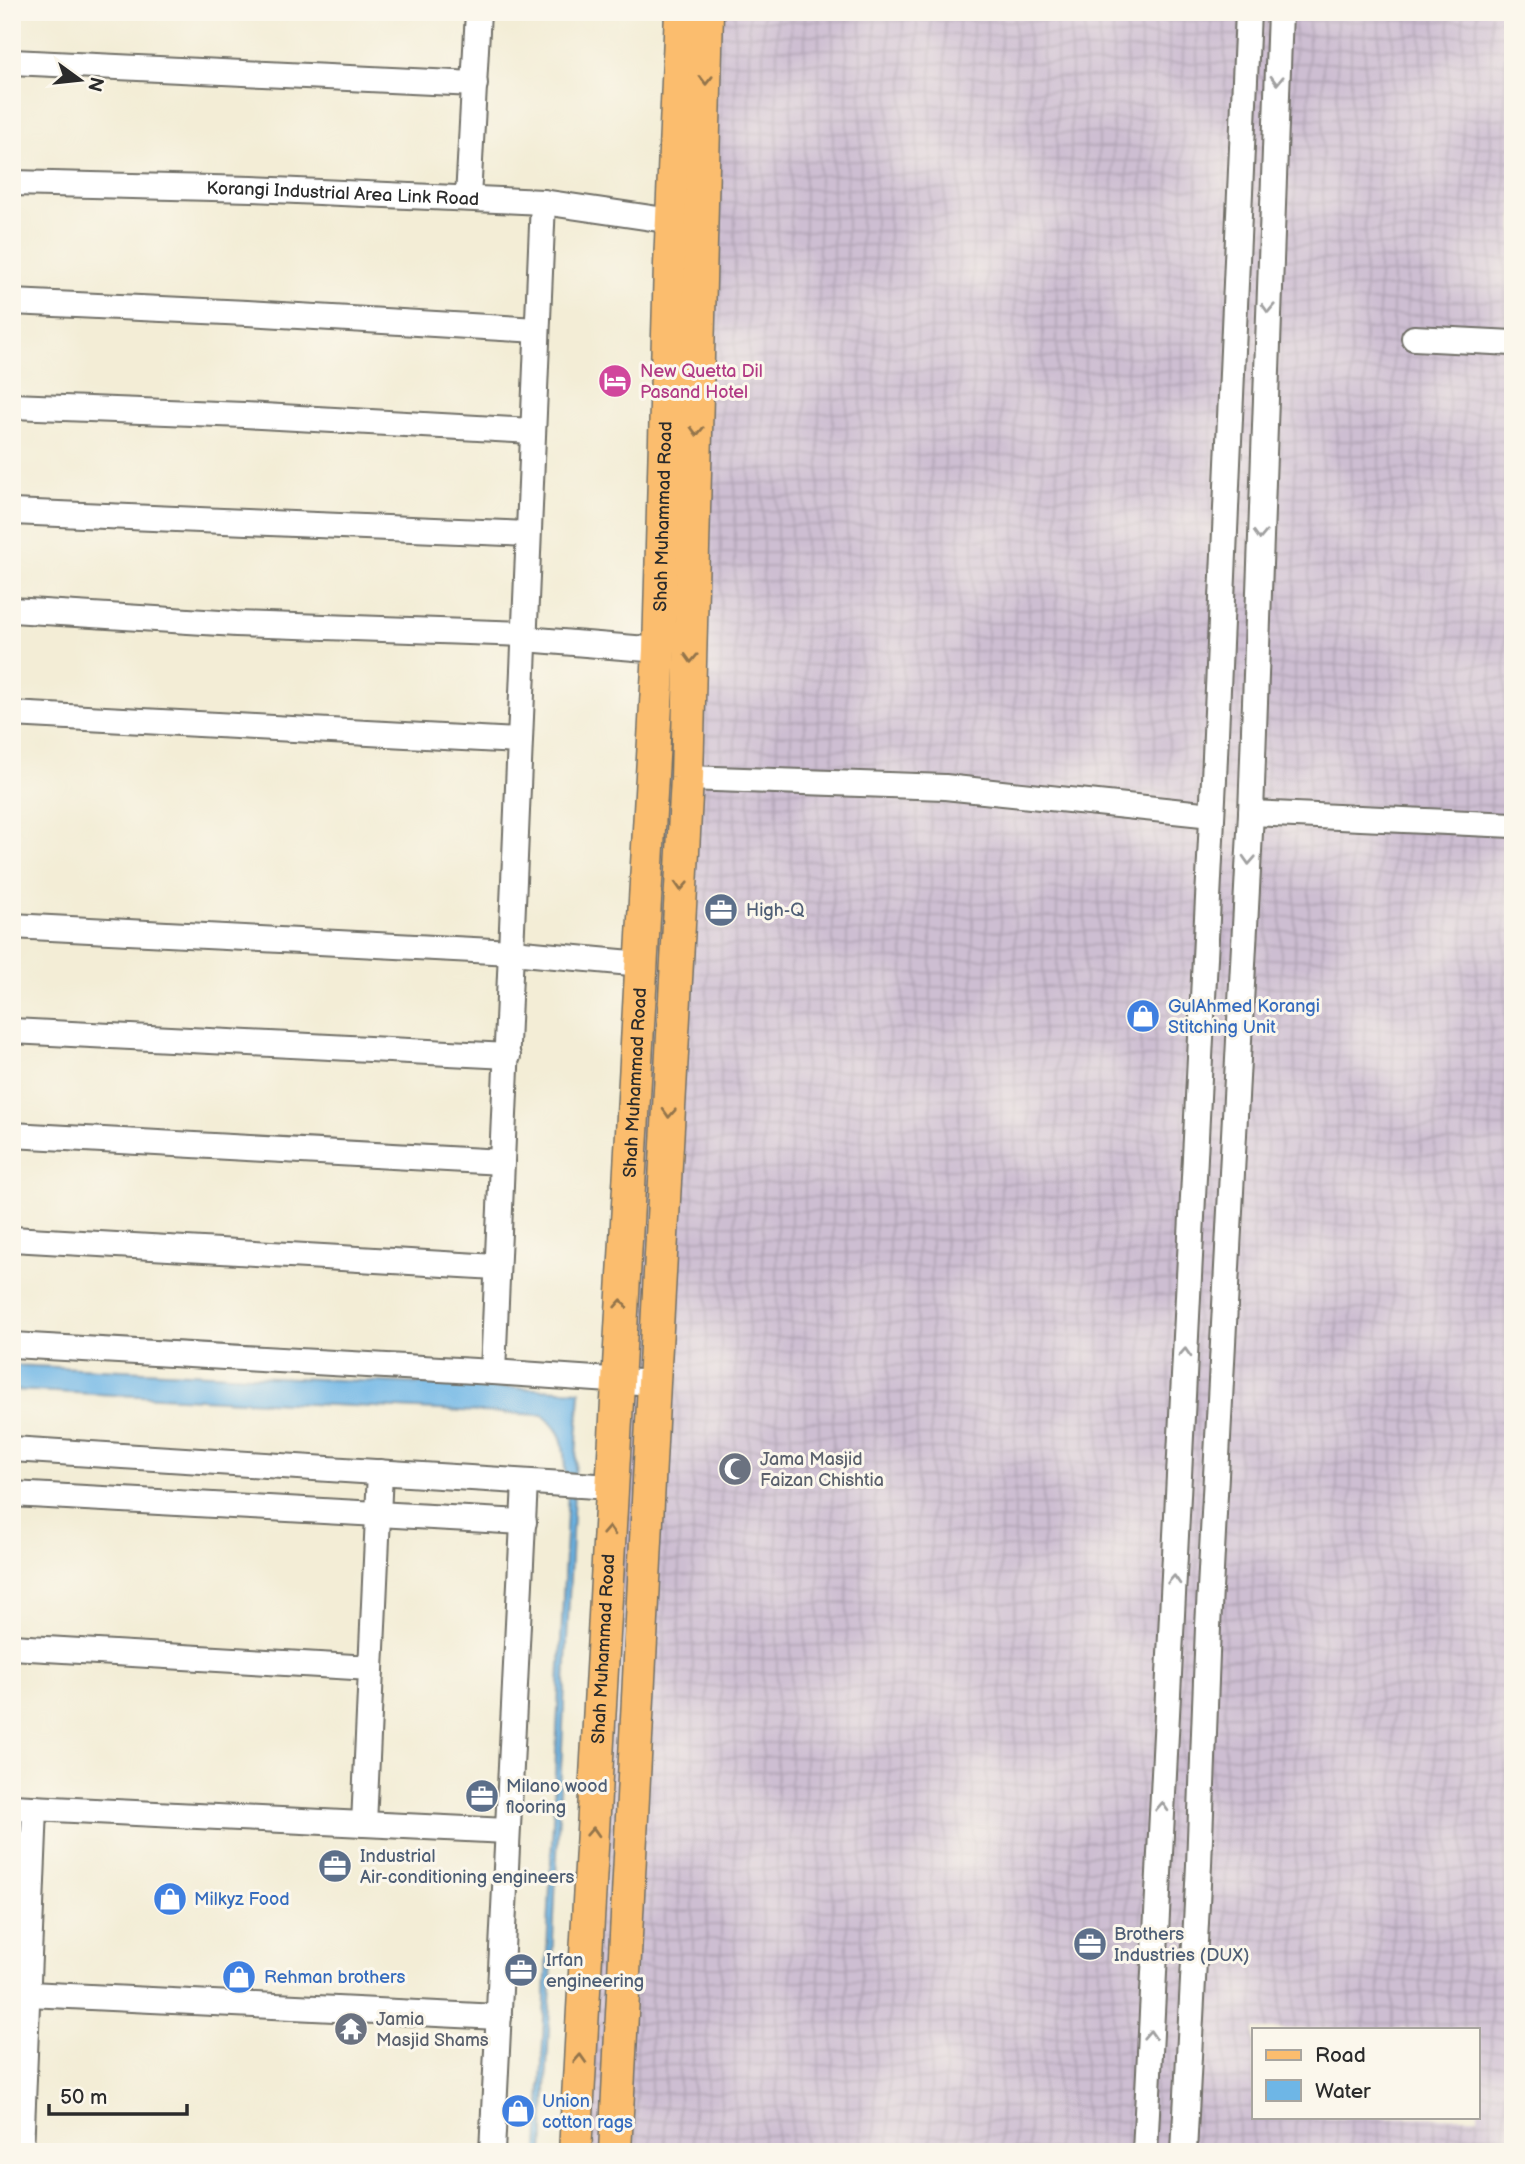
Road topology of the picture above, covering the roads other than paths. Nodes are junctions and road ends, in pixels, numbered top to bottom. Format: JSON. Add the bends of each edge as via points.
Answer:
{"nodes":[{"id":1,"x":478,"y":12,"type":"edge"},
{"id":2,"x":681,"y":12,"type":"edge"},
{"id":3,"x":707,"y":12,"type":"edge"},
{"id":4,"x":1248,"y":12,"type":"edge"},
{"id":5,"x":1280,"y":12,"type":"edge"},
{"id":6,"x":12,"y":62,"type":"edge"},
{"id":7,"x":475,"y":84,"type":"junction"},
{"id":8,"x":12,"y":183,"type":"edge"},
{"id":9,"x":468,"y":198,"type":"junction"},
{"id":10,"x":543,"y":202,"type":"junction"},
{"id":11,"x":672,"y":221,"type":"junction"},
{"id":12,"x":670,"y":264,"type":"junction"},
{"id":13,"x":702,"y":265,"type":"junction"},
{"id":14,"x":12,"y":302,"type":"edge"},
{"id":15,"x":700,"y":304,"type":"junction"},
{"id":16,"x":669,"y":308,"type":"junction"},
{"id":17,"x":537,"y":330,"type":"junction"},
{"id":18,"x":1414,"y":338,"type":"dead end"},
{"id":19,"x":1513,"y":343,"type":"edge"},
{"id":20,"x":12,"y":407,"type":"edge"},
{"id":21,"x":533,"y":431,"type":"junction"},
{"id":22,"x":12,"y":512,"type":"edge"},
{"id":23,"x":528,"y":534,"type":"junction"},
{"id":24,"x":12,"y":610,"type":"edge"},
{"id":25,"x":525,"y":636,"type":"junction"},
{"id":26,"x":659,"y":650,"type":"junction"},
{"id":27,"x":12,"y":714,"type":"edge"},
{"id":28,"x":519,"y":741,"type":"junction"},
{"id":29,"x":687,"y":778,"type":"junction"},
{"id":30,"x":1214,"y":779,"type":"junction"},
{"id":31,"x":1252,"y":781,"type":"junction"},
{"id":32,"x":1251,"y":813,"type":"junction"},
{"id":33,"x":1212,"y":815,"type":"junction"},
{"id":34,"x":1513,"y":825,"type":"edge"},
{"id":35,"x":12,"y":926,"type":"edge"},
{"id":36,"x":512,"y":951,"type":"junction"},
{"id":37,"x":642,"y":964,"type":"junction"},
{"id":38,"x":12,"y":1031,"type":"edge"},
{"id":39,"x":508,"y":1056,"type":"junction"},
{"id":40,"x":12,"y":1135,"type":"edge"},
{"id":41,"x":502,"y":1162,"type":"junction"},
{"id":42,"x":12,"y":1239,"type":"edge"},
{"id":43,"x":496,"y":1267,"type":"junction"},
{"id":44,"x":12,"y":1345,"type":"edge"},
{"id":45,"x":493,"y":1372,"type":"junction"},
{"id":46,"x":617,"y":1381,"type":"junction"},
{"id":47,"x":654,"y":1383,"type":"junction"},
{"id":48,"x":12,"y":1449,"type":"edge"},
{"id":49,"x":380,"y":1472,"type":"junction"},
{"id":50,"x":525,"y":1482,"type":"junction"},
{"id":51,"x":590,"y":1486,"type":"junction"},
{"id":52,"x":12,"y":1494,"type":"edge"},
{"id":53,"x":378,"y":1514,"type":"junction"},
{"id":54,"x":524,"y":1522,"type":"junction"},
{"id":55,"x":1172,"y":1626,"type":"junction"},
{"id":56,"x":1208,"y":1628,"type":"junction"},
{"id":57,"x":12,"y":1647,"type":"edge"},
{"id":58,"x":371,"y":1668,"type":"junction"},
{"id":59,"x":24,"y":1807,"type":"edge"},
{"id":60,"x":364,"y":1824,"type":"junction"},
{"id":61,"x":507,"y":1831,"type":"junction"},
{"id":62,"x":1159,"y":1863,"type":"junction"},
{"id":63,"x":1199,"y":1865,"type":"junction"},
{"id":64,"x":29,"y":1994,"type":"junction"},
{"id":65,"x":499,"y":2017,"type":"junction"},
{"id":66,"x":1148,"y":2078,"type":"junction"},
{"id":67,"x":1188,"y":2081,"type":"junction"},
{"id":68,"x":21,"y":2152,"type":"edge"},
{"id":69,"x":492,"y":2152,"type":"edge"},
{"id":70,"x":575,"y":2152,"type":"edge"},
{"id":71,"x":615,"y":2152,"type":"edge"},
{"id":72,"x":1145,"y":2152,"type":"edge"},
{"id":73,"x":1184,"y":2152,"type":"edge"}],
"edges":[{"from":1,"to":7,"type":"street"},
{"from":2,"to":11,"type":"main road","name":"Shah Muhammad Road"},
{"from":3,"to":13,"type":"main road","name":"Shah Muhammad Road","one_way":true},
{"from":4,"to":30,"type":"street"},
{"from":5,"to":31,"type":"street","one_way":true},
{"from":6,"to":7,"type":"street"},
{"from":7,"to":9,"type":"street"},
{"from":8,"to":9,"type":"street","name":"Korangi Industrial Area Link Road"},
{"from":9,"to":10,"type":"street","name":"Korangi Industrial Area Link Road"},
{"from":10,"to":11,"type":"street","name":"Korangi Industrial Area Link Road"},
{"from":10,"to":17,"type":"street"},
{"from":11,"to":12,"type":"main road","name":"Shah Muhammad Road"},
{"from":12,"to":13,"type":"street","via":[[676,273],[686,276]]},
{"from":12,"to":16,"type":"main road","name":"Shah Muhammad Road"},
{"from":13,"to":15,"type":"main road","name":"Shah Muhammad Road"},
{"from":14,"to":17,"type":"street"},
{"from":15,"to":16,"type":"street","via":[[683,295]]},
{"from":15,"to":29,"type":"main road","name":"Shah Muhammad Road","one_way":true},
{"from":16,"to":26,"type":"main road","name":"Shah Muhammad Road"},
{"from":17,"to":21,"type":"street"},
{"from":18,"to":19,"type":"street"},
{"from":20,"to":21,"type":"street"},
{"from":21,"to":23,"type":"street"},
{"from":22,"to":23,"type":"street"},
{"from":23,"to":25,"type":"street"},
{"from":24,"to":25,"type":"street"},
{"from":25,"to":26,"type":"street"},
{"from":25,"to":28,"type":"street"},
{"from":26,"to":37,"type":"main road","name":"Shah Muhammad Road"},
{"from":27,"to":28,"type":"street"},
{"from":28,"to":36,"type":"street"},
{"from":29,"to":33,"type":"street","via":[[945,787]]},
{"from":29,"to":47,"type":"main road","name":"Shah Muhammad Road","one_way":true},
{"from":30,"to":31,"type":"street"},
{"from":30,"to":33,"type":"street"},
{"from":31,"to":32,"type":"street"},
{"from":32,"to":34,"type":"street"},
{"from":32,"to":56,"type":"street","one_way":true},
{"from":55,"to":33,"type":"street","one_way":true},
{"from":35,"to":36,"type":"street"},
{"from":36,"to":37,"type":"street"},
{"from":36,"to":39,"type":"street"},
{"from":46,"to":37,"type":"main road","name":"Shah Muhammad Road","one_way":true},
{"from":38,"to":39,"type":"street"},
{"from":39,"to":41,"type":"street"},
{"from":40,"to":41,"type":"street"},
{"from":41,"to":43,"type":"street"},
{"from":42,"to":43,"type":"street"},
{"from":43,"to":45,"type":"street"},
{"from":44,"to":45,"type":"street"},
{"from":45,"to":46,"type":"street"},
{"from":46,"to":47,"type":"street"},
{"from":46,"to":51,"type":"main road","name":"Shah Muhammad Road"},
{"from":47,"to":71,"type":"main road","name":"Shah Muhammad Road"},
{"from":48,"to":49,"type":"street"},
{"from":49,"to":50,"type":"street"},
{"from":49,"to":53,"type":"street"},
{"from":50,"to":51,"type":"street"},
{"from":50,"to":54,"type":"street"},
{"from":70,"to":51,"type":"main road","name":"Shah Muhammad Road","one_way":true},
{"from":52,"to":53,"type":"street"},
{"from":53,"to":54,"type":"street"},
{"from":53,"to":58,"type":"street"},
{"from":54,"to":61,"type":"street"},
{"from":55,"to":56,"type":"street"},
{"from":62,"to":55,"type":"street","one_way":true},
{"from":56,"to":63,"type":"street"},
{"from":57,"to":58,"type":"street"},
{"from":58,"to":60,"type":"street"},
{"from":59,"to":60,"type":"street"},
{"from":59,"to":64,"type":"street"},
{"from":60,"to":61,"type":"street"},
{"from":61,"to":65,"type":"street"},
{"from":62,"to":63,"type":"street"},
{"from":66,"to":62,"type":"street","one_way":true},
{"from":63,"to":67,"type":"street"},
{"from":64,"to":65,"type":"street"},
{"from":64,"to":68,"type":"street"},
{"from":65,"to":69,"type":"street"},
{"from":66,"to":67,"type":"street"},
{"from":66,"to":72,"type":"street"},
{"from":67,"to":73,"type":"street"}]}
